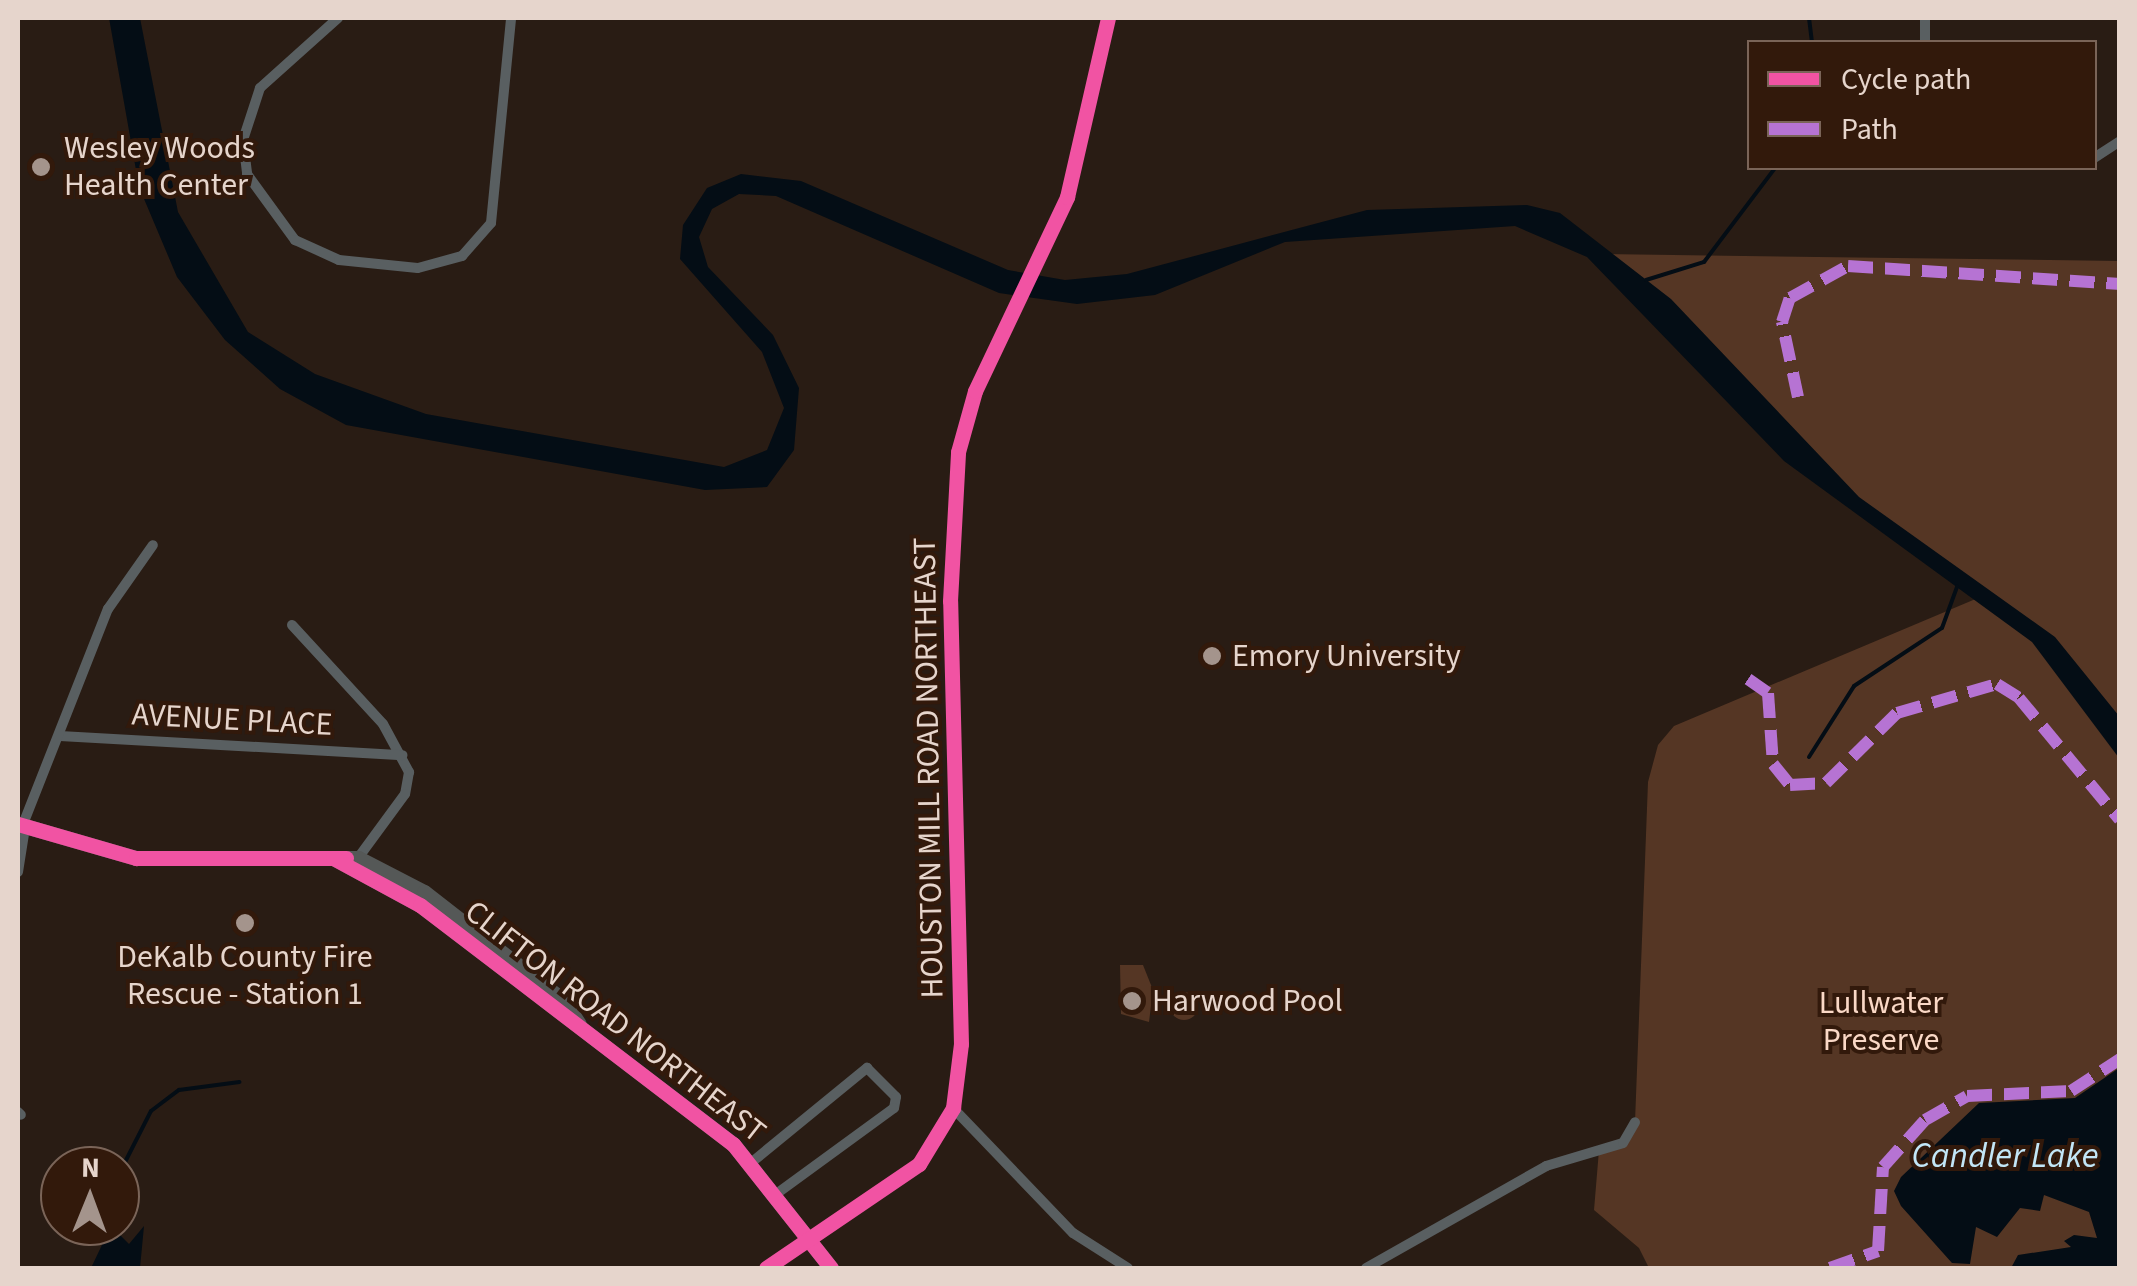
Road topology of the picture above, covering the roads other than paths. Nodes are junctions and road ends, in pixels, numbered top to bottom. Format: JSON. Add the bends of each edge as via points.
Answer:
{"nodes":[{"id":1,"x":338,"y":18,"type":"edge"},
{"id":2,"x":511,"y":18,"type":"edge"},
{"id":3,"x":1108,"y":18,"type":"edge"},
{"id":4,"x":2120,"y":141,"type":"edge"},
{"id":5,"x":2097,"y":156,"type":"edge"},
{"id":6,"x":153,"y":545,"type":"dead end"},
{"id":7,"x":292,"y":625,"type":"dead end"},
{"id":8,"x":60,"y":736,"type":"junction"},
{"id":9,"x":402,"y":755,"type":"junction"},
{"id":10,"x":20,"y":829,"type":"edge"},
{"id":11,"x":332,"y":858,"type":"junction"},
{"id":12,"x":358,"y":858,"type":"junction"},
{"id":13,"x":18,"y":872,"type":"edge"},
{"id":14,"x":581,"y":1027,"type":"junction"},
{"id":15,"x":953,"y":1108,"type":"junction"},
{"id":16,"x":1635,"y":1122,"type":"dead end"},
{"id":17,"x":752,"y":1162,"type":"junction"},
{"id":18,"x":778,"y":1192,"type":"junction"},
{"id":19,"x":812,"y":1241,"type":"junction"},
{"id":20,"x":766,"y":1268,"type":"edge"},
{"id":21,"x":831,"y":1268,"type":"edge"},
{"id":22,"x":1128,"y":1268,"type":"edge"},
{"id":23,"x":1366,"y":1268,"type":"edge"}],
"edges":[{"from":1,"to":2,"type":"street","via":[[260,88],[246,118],[246,174],[295,240],[339,260],[418,268],[462,256],[491,223]]},
{"from":3,"to":15,"type":"street","name":"HOUSTON MILL ROAD NORTHEAST","via":[[1067,197],[964,423],[954,490],[960,1044]]},
{"from":4,"to":5,"type":"street"},
{"from":6,"to":8,"type":"street","via":[[129,588],[108,608]]},
{"from":7,"to":9,"type":"street","via":[[325,651]]},
{"from":8,"to":9,"type":"street","name":"AVENUE PLACE"},
{"from":8,"to":10,"type":"street"},
{"from":9,"to":12,"type":"street","via":[[404,794]]},
{"from":10,"to":11,"type":"main road","name":"CLIFTON ROAD NORTHEAST","via":[[136,858]]},
{"from":10,"to":13,"type":"street"},
{"from":11,"to":12,"type":"main road","name":"CLIFTON ROAD NORTHEAST"},
{"from":11,"to":14,"type":"main road","name":"CLIFTON ROAD NORTHEAST","via":[[420,905]]},
{"from":12,"to":14,"type":"main road","name":"CLIFTON ROAD NORTHEAST","via":[[424,892],[564,1001]]},
{"from":14,"to":17,"type":"main road","name":"CLIFTON ROAD NORTHEAST"},
{"from":15,"to":19,"type":"street","name":"HOUSTON MILL ROAD NORTHEAST","via":[[919,1164]]},
{"from":15,"to":22,"type":"street","via":[[1073,1234]]},
{"from":16,"to":23,"type":"street","via":[[1623,1143],[1546,1166]]},
{"from":17,"to":18,"type":"main road","name":"CLIFTON ROAD NORTHEAST"},
{"from":17,"to":18,"type":"street","via":[[867,1068],[896,1098],[894,1108]]},
{"from":18,"to":19,"type":"main road","name":"CLIFTON ROAD NORTHEAST"},
{"from":19,"to":20,"type":"street","name":"HOUSTON MILL ROAD NORTHEAST"},
{"from":19,"to":21,"type":"main road","name":"CLIFTON ROAD NORTHEAST"}]}
